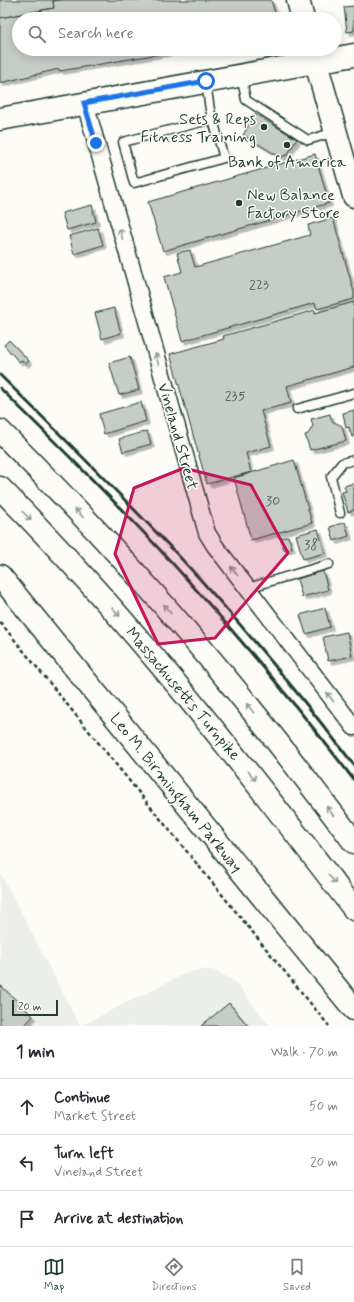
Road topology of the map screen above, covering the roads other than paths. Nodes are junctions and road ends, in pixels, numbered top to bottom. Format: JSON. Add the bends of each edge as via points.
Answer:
{"nodes":[{"id":1,"x":298,"y":0,"type":"edge"},
{"id":2,"x":301,"y":12,"type":"edge"},
{"id":3,"x":342,"y":54,"type":"edge"},
{"id":4,"x":354,"y":54,"type":"edge"},
{"id":5,"x":310,"y":56,"type":"edge"},
{"id":6,"x":314,"y":56,"type":"edge"},
{"id":7,"x":241,"y":75,"type":"junction"},
{"id":8,"x":206,"y":81,"type":"junction"},
{"id":9,"x":84,"y":103,"type":"junction"},
{"id":10,"x":0,"y":119,"type":"edge"},
{"id":11,"x":212,"y":119,"type":"junction"},
{"id":12,"x":336,"y":132,"type":"junction"},
{"id":13,"x":354,"y":196,"type":"edge"},
{"id":14,"x":354,"y":393,"type":"edge"},
{"id":15,"x":297,"y":409,"type":"dead end"},
{"id":16,"x":0,"y":431,"type":"edge"},
{"id":17,"x":354,"y":460,"type":"edge"},
{"id":18,"x":0,"y":488,"type":"edge"},
{"id":19,"x":340,"y":513,"type":"dead end"},
{"id":20,"x":329,"y":564,"type":"dead end"},
{"id":21,"x":0,"y":576,"type":"edge"},
{"id":22,"x":248,"y":588,"type":"junction"},
{"id":23,"x":354,"y":728,"type":"edge"},
{"id":24,"x":354,"y":842,"type":"edge"},
{"id":25,"x":354,"y":909,"type":"edge"},
{"id":26,"x":354,"y":1009,"type":"edge"}],
"edges":[{"from":1,"to":2,"type":"main road"},
{"from":3,"to":4,"type":"main road"},
{"from":5,"to":7,"type":"main road"},
{"from":6,"to":12,"type":"main road"},
{"from":7,"to":8,"type":"main road"},
{"from":7,"to":12,"type":"lane","via":[[246,100],[308,140]]},
{"from":8,"to":9,"type":"main road"},
{"from":8,"to":11,"type":"lane"},
{"from":9,"to":10,"type":"main road"},
{"from":22,"to":9,"type":"street","name":"Vineland Street","one_way":true,"via":[[215,546],[202,518]]},
{"from":11,"to":11,"type":"lane","via":[[123,142],[134,183],[224,158]]},
{"from":12,"to":13,"type":"main road"},
{"from":14,"to":15,"type":"lane"},
{"from":24,"to":16,"type":"main road","one_way":true,"via":[[260,720],[188,633]]},
{"from":17,"to":19,"type":"lane","via":[[342,463],[331,477]]},
{"from":18,"to":25,"type":"main road","name":"Massachusetts Turnpike","one_way":true,"via":[[88,581],[163,666],[234,753]]},
{"from":20,"to":22,"type":"lane"},
{"from":21,"to":26,"type":"main road","name":"Leo M. Birmingham Parkway"},
{"from":23,"to":22,"type":"street","name":"Vineland Street","one_way":true}]}
